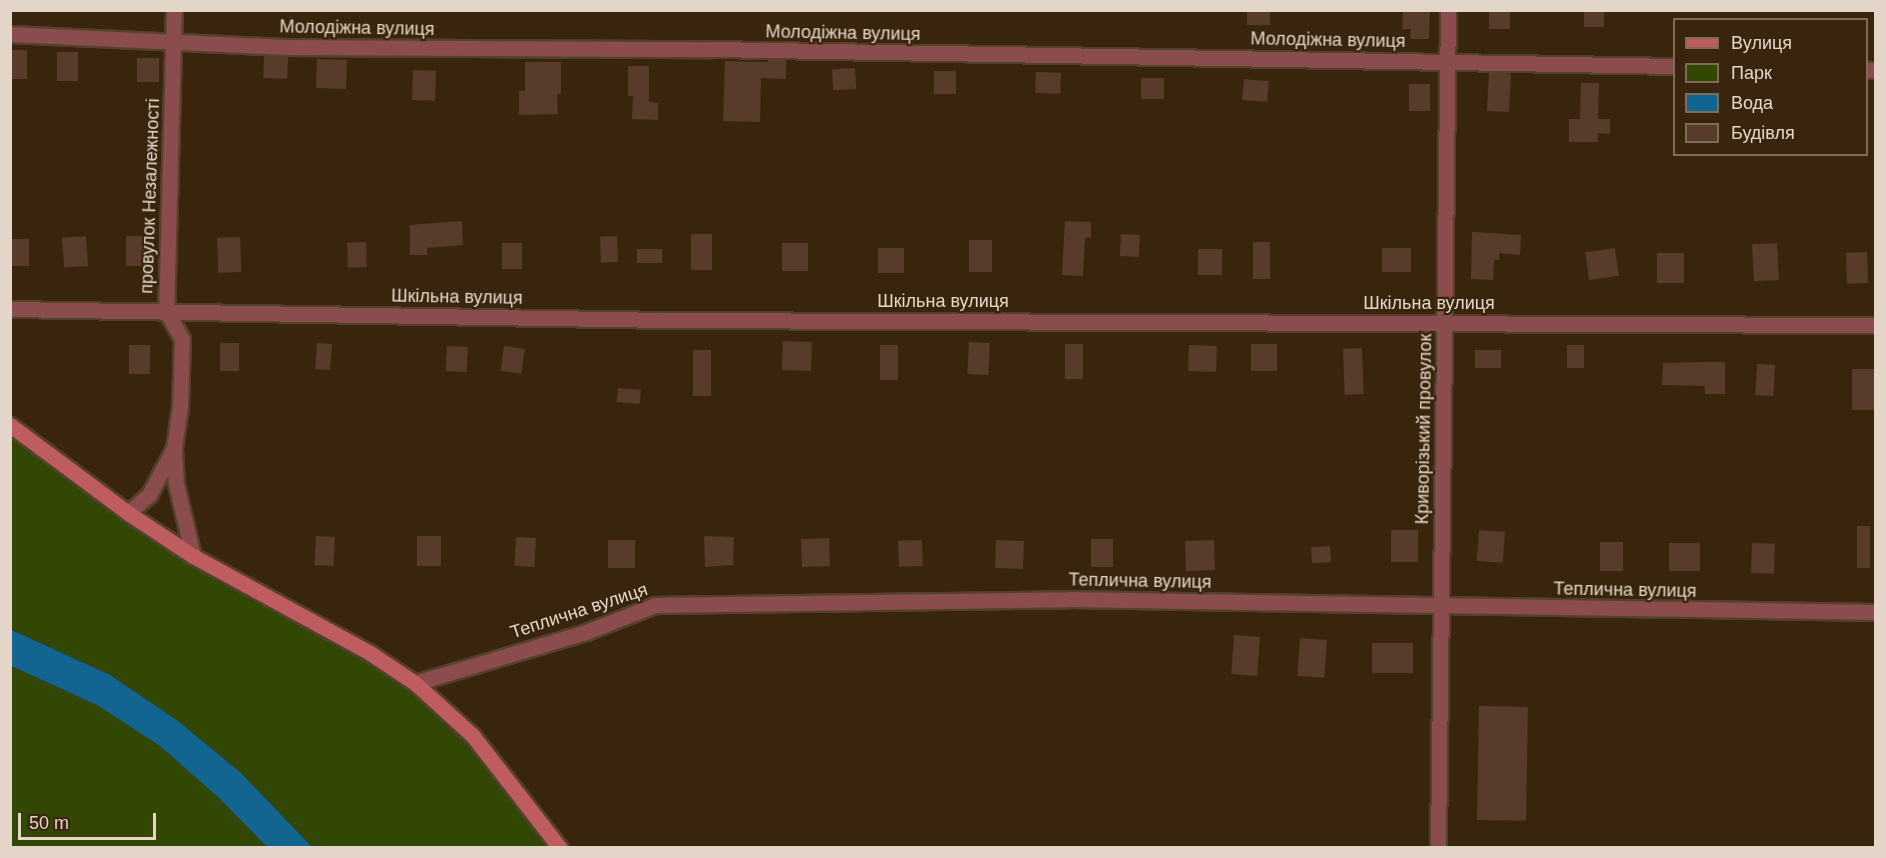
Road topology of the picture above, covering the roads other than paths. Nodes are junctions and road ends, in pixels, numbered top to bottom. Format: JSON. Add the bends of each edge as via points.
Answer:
{"nodes":[{"id":1,"x":174,"y":10,"type":"edge"},
{"id":2,"x":1448,"y":10,"type":"edge"},
{"id":3,"x":10,"y":34,"type":"edge"},
{"id":4,"x":174,"y":44,"type":"junction"},
{"id":5,"x":1448,"y":61,"type":"junction"},
{"id":6,"x":1673,"y":66,"type":"edge"},
{"id":7,"x":10,"y":309,"type":"edge"},
{"id":8,"x":166,"y":311,"type":"junction"},
{"id":9,"x":1445,"y":322,"type":"junction"},
{"id":10,"x":1875,"y":325,"type":"edge"},
{"id":11,"x":10,"y":425,"type":"edge"},
{"id":12,"x":174,"y":448,"type":"junction"},
{"id":13,"x":128,"y":513,"type":"junction"},
{"id":14,"x":193,"y":556,"type":"junction"},
{"id":15,"x":1442,"y":607,"type":"junction"},
{"id":16,"x":1875,"y":612,"type":"edge"},
{"id":17,"x":415,"y":683,"type":"junction"},
{"id":18,"x":560,"y":848,"type":"edge"},
{"id":19,"x":1438,"y":848,"type":"edge"}],
"edges":[{"from":1,"to":4,"type":"street","name":"провулок Незалежності"},
{"from":2,"to":5,"type":"street","name":"Криворізький провулок"},
{"from":3,"to":4,"type":"street","name":"Молодіжна вулиця"},
{"from":4,"to":5,"type":"street","name":"Молодіжна вулиця"},
{"from":4,"to":8,"type":"street","name":"провулок Незалежності"},
{"from":5,"to":6,"type":"street","name":"Молодіжна вулиця"},
{"from":5,"to":9,"type":"street","name":"Криворізький провулок"},
{"from":7,"to":8,"type":"street","name":"Шкільна вулиця"},
{"from":8,"to":9,"type":"street","name":"Шкільна вулиця","via":[[667,320]]},
{"from":8,"to":12,"type":"street","name":"провулок Незалежності","via":[[182,339]]},
{"from":9,"to":10,"type":"street","name":"Шкільна вулиця"},
{"from":9,"to":15,"type":"street","name":"Криворізький провулок"},
{"from":11,"to":13,"type":"street"},
{"from":12,"to":13,"type":"street","via":[[149,495]]},
{"from":12,"to":14,"type":"street","name":"провулок Незалежності","via":[[176,484]]},
{"from":13,"to":14,"type":"street"},
{"from":14,"to":17,"type":"street"},
{"from":15,"to":16,"type":"street","name":"Теплична вулиця"},
{"from":15,"to":17,"type":"street","name":"Теплична вулиця","via":[[1069,599],[655,605],[586,632]]},
{"from":15,"to":19,"type":"street","name":"Криворізький провулок"},
{"from":17,"to":18,"type":"street","via":[[473,736]]}]}
